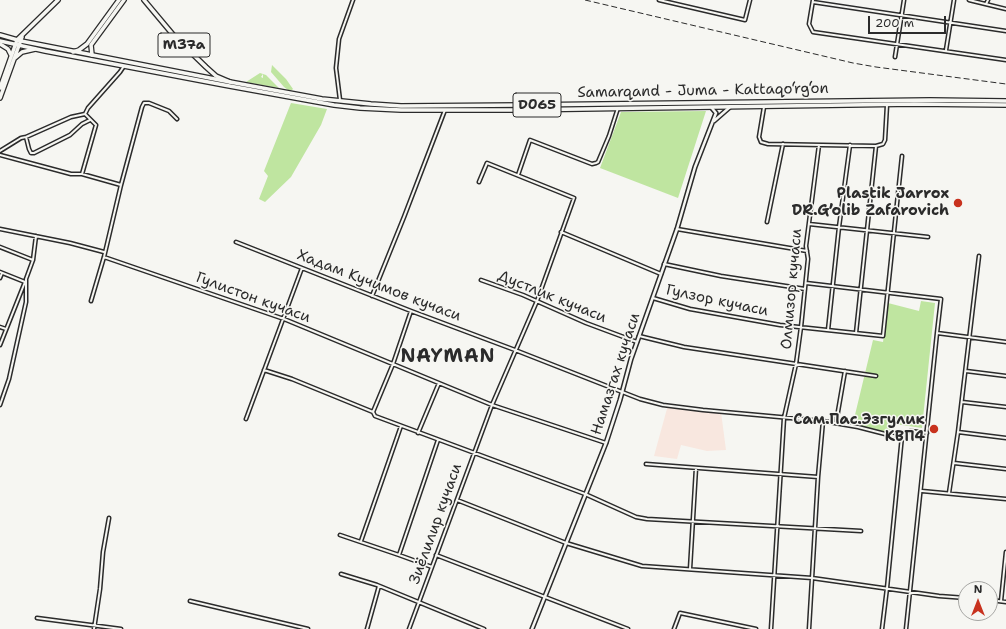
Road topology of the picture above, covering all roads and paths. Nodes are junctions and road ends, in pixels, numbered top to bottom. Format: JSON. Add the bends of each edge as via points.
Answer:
{"nodes":[{"id":1,"x":58,"y":0,"type":"edge"},
{"id":2,"x":119,"y":0,"type":"edge"},
{"id":3,"x":124,"y":0,"type":"edge"},
{"id":4,"x":144,"y":0,"type":"edge"},
{"id":5,"x":353,"y":0,"type":"edge"},
{"id":6,"x":659,"y":0,"type":"edge"},
{"id":7,"x":750,"y":0,"type":"edge"},
{"id":8,"x":904,"y":0,"type":"edge"},
{"id":9,"x":954,"y":0,"type":"edge"},
{"id":10,"x":969,"y":0,"type":"edge"},
{"id":11,"x":988,"y":0,"type":"edge"},
{"id":12,"x":813,"y":1,"type":"edge"},
{"id":13,"x":986,"y":4,"type":"junction"},
{"id":14,"x":1006,"y":9,"type":"edge"},
{"id":15,"x":902,"y":14,"type":"junction"},
{"id":16,"x":951,"y":22,"type":"junction"},
{"id":17,"x":1006,"y":31,"type":"edge"},
{"id":18,"x":0,"y":35,"type":"edge"},
{"id":19,"x":19,"y":40,"type":"junction"},
{"id":20,"x":0,"y":42,"type":"edge"},
{"id":21,"x":897,"y":44,"type":"junction"},
{"id":22,"x":17,"y":45,"type":"junction"},
{"id":23,"x":35,"y":49,"type":"junction"},
{"id":24,"x":946,"y":50,"type":"junction"},
{"id":25,"x":74,"y":52,"type":"junction"},
{"id":26,"x":92,"y":55,"type":"junction"},
{"id":27,"x":895,"y":57,"type":"dead end"},
{"id":28,"x":13,"y":58,"type":"junction"},
{"id":29,"x":1006,"y":60,"type":"edge"},
{"id":30,"x":124,"y":66,"type":"junction"},
{"id":31,"x":230,"y":82,"type":"junction"},
{"id":32,"x":0,"y":88,"type":"edge"},
{"id":33,"x":0,"y":98,"type":"edge"},
{"id":34,"x":1006,"y":101,"type":"edge"},
{"id":35,"x":341,"y":102,"type":"junction"},
{"id":36,"x":877,"y":103,"type":"junction"},
{"id":37,"x":593,"y":104,"type":"junction"},
{"id":38,"x":489,"y":105,"type":"junction"},
{"id":39,"x":887,"y":105,"type":"junction"},
{"id":40,"x":1006,"y":105,"type":"edge"},
{"id":41,"x":730,"y":106,"type":"junction"},
{"id":42,"x":764,"y":106,"type":"junction"},
{"id":43,"x":710,"y":107,"type":"junction"},
{"id":44,"x":618,"y":108,"type":"junction"},
{"id":45,"x":593,"y":109,"type":"junction"},
{"id":46,"x":445,"y":110,"type":"junction"},
{"id":47,"x":489,"y":110,"type":"junction"},
{"id":48,"x":85,"y":114,"type":"junction"},
{"id":49,"x":177,"y":119,"type":"dead end"},
{"id":50,"x":90,"y":120,"type":"junction"},
{"id":51,"x":713,"y":123,"type":"junction"},
{"id":52,"x":26,"y":137,"type":"junction"},
{"id":53,"x":783,"y":144,"type":"junction"},
{"id":54,"x":819,"y":145,"type":"junction"},
{"id":55,"x":850,"y":145,"type":"junction"},
{"id":56,"x":876,"y":146,"type":"junction"},
{"id":57,"x":0,"y":151,"type":"edge"},
{"id":58,"x":0,"y":155,"type":"edge"},
{"id":59,"x":902,"y":156,"type":"dead end"},
{"id":60,"x":82,"y":174,"type":"junction"},
{"id":61,"x":518,"y":175,"type":"junction"},
{"id":62,"x":478,"y":182,"type":"dead end"},
{"id":63,"x":121,"y":185,"type":"junction"},
{"id":64,"x":767,"y":222,"type":"dead end"},
{"id":65,"x":809,"y":224,"type":"junction"},
{"id":66,"x":839,"y":227,"type":"junction"},
{"id":67,"x":0,"y":229,"type":"edge"},
{"id":68,"x":677,"y":229,"type":"junction"},
{"id":69,"x":868,"y":230,"type":"junction"},
{"id":70,"x":562,"y":232,"type":"junction"},
{"id":71,"x":893,"y":233,"type":"junction"},
{"id":72,"x":36,"y":236,"type":"junction"},
{"id":73,"x":928,"y":236,"type":"dead end"},
{"id":74,"x":236,"y":242,"type":"dead end"},
{"id":75,"x":0,"y":247,"type":"edge"},
{"id":76,"x":807,"y":251,"type":"junction"},
{"id":77,"x":105,"y":252,"type":"junction"},
{"id":78,"x":979,"y":256,"type":"dead end"},
{"id":79,"x":104,"y":257,"type":"junction"},
{"id":80,"x":33,"y":260,"type":"junction"},
{"id":81,"x":664,"y":264,"type":"junction"},
{"id":82,"x":302,"y":268,"type":"junction"},
{"id":83,"x":1,"y":272,"type":"edge"},
{"id":84,"x":661,"y":274,"type":"junction"},
{"id":85,"x":0,"y":278,"type":"edge"},
{"id":86,"x":26,"y":279,"type":"junction"},
{"id":87,"x":481,"y":280,"type":"dead end"},
{"id":88,"x":25,"y":282,"type":"junction"},
{"id":89,"x":806,"y":283,"type":"junction"},
{"id":90,"x":833,"y":287,"type":"junction"},
{"id":91,"x":805,"y":289,"type":"junction"},
{"id":92,"x":860,"y":290,"type":"junction"},
{"id":93,"x":888,"y":293,"type":"junction"},
{"id":94,"x":372,"y":296,"type":"junction"},
{"id":95,"x":653,"y":298,"type":"junction"},
{"id":96,"x":91,"y":301,"type":"dead end"},
{"id":97,"x":537,"y":301,"type":"junction"},
{"id":98,"x":411,"y":311,"type":"junction"},
{"id":99,"x":284,"y":319,"type":"junction"},
{"id":100,"x":0,"y":327,"type":"edge"},
{"id":101,"x":801,"y":327,"type":"junction"},
{"id":102,"x":6,"y":329,"type":"junction"},
{"id":103,"x":828,"y":330,"type":"junction"},
{"id":104,"x":856,"y":333,"type":"junction"},
{"id":105,"x":937,"y":333,"type":"junction"},
{"id":106,"x":639,"y":336,"type":"junction"},
{"id":107,"x":970,"y":337,"type":"junction"},
{"id":108,"x":637,"y":342,"type":"junction"},
{"id":109,"x":1006,"y":342,"type":"edge"},
{"id":110,"x":0,"y":345,"type":"edge"},
{"id":111,"x":515,"y":350,"type":"junction"},
{"id":112,"x":393,"y":364,"type":"junction"},
{"id":113,"x":796,"y":364,"type":"junction"},
{"id":114,"x":264,"y":370,"type":"junction"},
{"id":115,"x":845,"y":371,"type":"junction"},
{"id":116,"x":966,"y":372,"type":"junction"},
{"id":117,"x":876,"y":376,"type":"dead end"},
{"id":118,"x":1006,"y":376,"type":"edge"},
{"id":119,"x":438,"y":383,"type":"junction"},
{"id":120,"x":622,"y":393,"type":"junction"},
{"id":121,"x":962,"y":402,"type":"junction"},
{"id":122,"x":0,"y":405,"type":"edge"},
{"id":123,"x":492,"y":405,"type":"junction"},
{"id":124,"x":1006,"y":407,"type":"edge"},
{"id":125,"x":373,"y":412,"type":"junction"},
{"id":126,"x":784,"y":418,"type":"junction"},
{"id":127,"x":246,"y":419,"type":"dead end"},
{"id":128,"x":823,"y":421,"type":"junction"},
{"id":129,"x":836,"y":423,"type":"junction"},
{"id":130,"x":401,"y":426,"type":"junction"},
{"id":131,"x":418,"y":432,"type":"junction"},
{"id":132,"x":958,"y":432,"type":"junction"},
{"id":133,"x":927,"y":433,"type":"junction"},
{"id":134,"x":902,"y":436,"type":"junction"},
{"id":135,"x":1006,"y":438,"type":"edge"},
{"id":136,"x":438,"y":440,"type":"junction"},
{"id":137,"x":606,"y":443,"type":"junction"},
{"id":138,"x":474,"y":453,"type":"junction"},
{"id":139,"x":954,"y":463,"type":"junction"},
{"id":140,"x":646,"y":464,"type":"dead end"},
{"id":141,"x":696,"y":468,"type":"junction"},
{"id":142,"x":1006,"y":469,"type":"edge"},
{"id":143,"x":781,"y":473,"type":"junction"},
{"id":144,"x":818,"y":477,"type":"junction"},
{"id":145,"x":922,"y":491,"type":"junction"},
{"id":146,"x":949,"y":493,"type":"junction"},
{"id":147,"x":585,"y":494,"type":"junction"},
{"id":148,"x":1006,"y":499,"type":"edge"},
{"id":149,"x":457,"y":500,"type":"junction"},
{"id":150,"x":109,"y":518,"type":"dead end"},
{"id":151,"x":692,"y":522,"type":"junction"},
{"id":152,"x":778,"y":527,"type":"junction"},
{"id":153,"x":815,"y":529,"type":"junction"},
{"id":154,"x":861,"y":531,"type":"dead end"},
{"id":155,"x":340,"y":535,"type":"dead end"},
{"id":156,"x":361,"y":541,"type":"junction"},
{"id":157,"x":566,"y":543,"type":"junction"},
{"id":158,"x":1006,"y":552,"type":"edge"},
{"id":159,"x":398,"y":555,"type":"junction"},
{"id":160,"x":436,"y":555,"type":"junction"},
{"id":161,"x":432,"y":567,"type":"junction"},
{"id":162,"x":690,"y":570,"type":"junction"},
{"id":163,"x":342,"y":574,"type":"dead end"},
{"id":164,"x":775,"y":576,"type":"junction"},
{"id":165,"x":812,"y":578,"type":"junction"},
{"id":166,"x":379,"y":586,"type":"junction"},
{"id":167,"x":887,"y":588,"type":"junction"},
{"id":168,"x":911,"y":591,"type":"junction"},
{"id":169,"x":958,"y":597,"type":"edge"},
{"id":170,"x":545,"y":598,"type":"junction"},
{"id":171,"x":190,"y":601,"type":"dead end"},
{"id":172,"x":998,"y":601,"type":"edge"},
{"id":173,"x":1001,"y":601,"type":"junction"},
{"id":174,"x":1006,"y":602,"type":"edge"},
{"id":175,"x":418,"y":603,"type":"junction"},
{"id":176,"x":37,"y":618,"type":"dead end"},
{"id":177,"x":94,"y":626,"type":"junction"},
{"id":178,"x":94,"y":629,"type":"edge"},
{"id":179,"x":122,"y":629,"type":"edge"},
{"id":180,"x":308,"y":629,"type":"edge"},
{"id":181,"x":368,"y":629,"type":"edge"},
{"id":182,"x":409,"y":629,"type":"edge"},
{"id":183,"x":484,"y":629,"type":"edge"},
{"id":184,"x":532,"y":629,"type":"edge"},
{"id":185,"x":628,"y":629,"type":"edge"},
{"id":186,"x":674,"y":629,"type":"edge"},
{"id":187,"x":756,"y":629,"type":"edge"},
{"id":188,"x":771,"y":629,"type":"edge"},
{"id":189,"x":809,"y":629,"type":"edge"},
{"id":190,"x":882,"y":629,"type":"edge"},
{"id":191,"x":906,"y":629,"type":"edge"}],
"edges":[{"from":1,"to":19,"type":"main road"},
{"from":2,"to":25,"type":"main road","via":[[87,44]]},
{"from":3,"to":26,"type":"main road","via":[[91,45]]},
{"from":4,"to":31,"type":"main road","number":"M37a","via":[[206,67],[216,76]]},
{"from":5,"to":35,"type":"street","via":[[339,39],[336,61]]},
{"from":6,"to":7,"type":"street","via":[[745,20]]},
{"from":8,"to":15,"type":"street"},
{"from":9,"to":16,"type":"street"},
{"from":10,"to":13,"type":"street"},
{"from":11,"to":13,"type":"street"},
{"from":12,"to":15,"type":"street"},
{"from":12,"to":21,"type":"street","via":[[809,24],[813,32]]},
{"from":13,"to":14,"type":"street"},
{"from":15,"to":16,"type":"street"},
{"from":15,"to":21,"type":"street"},
{"from":16,"to":17,"type":"street"},
{"from":16,"to":24,"type":"street"},
{"from":18,"to":19,"type":"main road","name":"Samarqand - Juma - Kattaqo‘rg‘on","number":"D065"},
{"from":19,"to":22,"type":"main road"},
{"from":19,"to":25,"type":"main road","name":"Samarqand - Juma - Kattaqo‘rg‘on","number":"D065"},
{"from":20,"to":22,"type":"main road","name":"Samarqand - Juma - Kattaqo‘rg‘on","number":"D065"},
{"from":20,"to":28,"type":"main road","via":[[10,51]]},
{"from":21,"to":24,"type":"street"},
{"from":21,"to":27,"type":"street"},
{"from":22,"to":23,"type":"main road","name":"Samarqand - Juma - Kattaqo‘rg‘on","number":"D065"},
{"from":22,"to":28,"type":"main road"},
{"from":23,"to":28,"type":"main road","via":[[22,52]]},
{"from":23,"to":30,"type":"main road","name":"Samarqand - Juma - Kattaqo‘rg‘on","number":"D065"},
{"from":24,"to":29,"type":"street"},
{"from":25,"to":26,"type":"main road","name":"Samarqand - Juma - Kattaqo‘rg‘on","number":"D065"},
{"from":26,"to":31,"type":"main road","name":"Samarqand - Juma - Kattaqo‘rg‘on","number":"D065"},
{"from":28,"to":32,"type":"main road"},
{"from":28,"to":33,"type":"main road"},
{"from":30,"to":46,"type":"main road","name":"Samarqand - Juma - Kattaqo‘rg‘on","number":"D065","via":[[347,107]]},
{"from":30,"to":48,"type":"street"},
{"from":31,"to":35,"type":"main road","name":"Samarqand - Juma - Kattaqo‘rg‘on","number":"D065"},
{"from":34,"to":36,"type":"main road","name":"Samarqand - Juma - Kattaqo‘rg‘on","number":"D065"},
{"from":35,"to":38,"type":"main road","name":"Samarqand - Juma - Kattaqo‘rg‘on","number":"D065","via":[[401,106]]},
{"from":36,"to":37,"type":"main road","name":"Samarqand - Juma - Kattaqo‘rg‘on","number":"D065"},
{"from":36,"to":39,"type":"main road","name":"Samarqand - Juma - Kattaqo‘rg‘on","number":"D065"},
{"from":36,"to":42,"type":"main road","name":"Samarqand - Juma - Kattaqo‘rg‘on","number":"D065"},
{"from":37,"to":38,"type":"main road","name":"Samarqand - Juma - Kattaqo‘rg‘on","number":"D065"},
{"from":37,"to":45,"type":"main road"},
{"from":38,"to":47,"type":"main road"},
{"from":39,"to":40,"type":"main road","name":"Samarqand - Juma - Kattaqo‘rg‘on","number":"D065"},
{"from":39,"to":56,"type":"street","via":[[887,135],[883,144]]},
{"from":41,"to":42,"type":"main road","name":"Samarqand - Juma - Kattaqo‘rg‘on","number":"D065"},
{"from":41,"to":43,"type":"main road","name":"Samarqand - Juma - Kattaqo‘rg‘on","number":"D065"},
{"from":41,"to":51,"type":"street"},
{"from":42,"to":53,"type":"street","via":[[759,138],[761,142],[768,144]]},
{"from":43,"to":44,"type":"main road","name":"Samarqand - Juma - Kattaqo‘rg‘on","number":"D065"},
{"from":43,"to":51,"type":"street","via":[[716,113]]},
{"from":44,"to":45,"type":"main road","name":"Samarqand - Juma - Kattaqo‘rg‘on","number":"D065"},
{"from":44,"to":61,"type":"street","via":[[598,162],[592,164],[530,140]]},
{"from":45,"to":47,"type":"main road","name":"Samarqand - Juma - Kattaqo‘rg‘on","number":"D065"},
{"from":46,"to":47,"type":"main road","name":"Samarqand - Juma - Kattaqo‘rg‘on","number":"D065"},
{"from":46,"to":94,"type":"street"},
{"from":48,"to":50,"type":"street"},
{"from":48,"to":52,"type":"street","via":[[71,117]]},
{"from":49,"to":63,"type":"street","via":[[165,109],[144,103]]},
{"from":50,"to":52,"type":"street","via":[[70,135],[34,153],[29,149]]},
{"from":50,"to":60,"type":"street","via":[[96,125]]},
{"from":51,"to":68,"type":"street","name":"Намазгах кучаси","via":[[695,167]]},
{"from":52,"to":57,"type":"street"},
{"from":53,"to":54,"type":"street"},
{"from":53,"to":64,"type":"street","name":"Олмизор кучаси"},
{"from":54,"to":55,"type":"street"},
{"from":54,"to":65,"type":"street","name":"Олмизор кучаси"},
{"from":55,"to":56,"type":"street"},
{"from":55,"to":66,"type":"street"},
{"from":56,"to":69,"type":"street"},
{"from":58,"to":60,"type":"street","via":[[71,174]]},
{"from":59,"to":71,"type":"street"},
{"from":60,"to":63,"type":"street"},
{"from":61,"to":62,"type":"street","via":[[487,163]]},
{"from":61,"to":70,"type":"street","name":"Зиёлилир кучаси","via":[[574,198]]},
{"from":63,"to":77,"type":"street"},
{"from":65,"to":66,"type":"street"},
{"from":65,"to":76,"type":"street","name":"Олмизор кучаси"},
{"from":66,"to":69,"type":"street"},
{"from":66,"to":90,"type":"street"},
{"from":67,"to":72,"type":"street"},
{"from":68,"to":76,"type":"street"},
{"from":68,"to":81,"type":"street","name":"Намазгах кучаси"},
{"from":69,"to":71,"type":"street"},
{"from":69,"to":92,"type":"street"},
{"from":70,"to":84,"type":"street"},
{"from":70,"to":97,"type":"street","name":"Зиёлилир кучаси"},
{"from":71,"to":73,"type":"street"},
{"from":71,"to":93,"type":"street"},
{"from":72,"to":77,"type":"street"},
{"from":72,"to":80,"type":"street"},
{"from":74,"to":82,"type":"street","name":"Хадам Кучимов кучаси"},
{"from":75,"to":80,"type":"street"},
{"from":76,"to":89,"type":"street","name":"Олмизор кучаси"},
{"from":77,"to":79,"type":"street"},
{"from":78,"to":107,"type":"street"},
{"from":79,"to":96,"type":"street"},
{"from":79,"to":99,"type":"street","name":"Гулистон кучаси"},
{"from":80,"to":86,"type":"street"},
{"from":81,"to":84,"type":"street","name":"Намазгах кучаси"},
{"from":81,"to":91,"type":"street"},
{"from":82,"to":94,"type":"street","name":"Хадам Кучимов кучаси"},
{"from":82,"to":99,"type":"street"},
{"from":83,"to":85,"type":"street"},
{"from":83,"to":88,"type":"street"},
{"from":84,"to":95,"type":"street","name":"Намазгах кучаси"},
{"from":86,"to":88,"type":"street"},
{"from":86,"to":122,"type":"street","via":[[26,302],[9,380]]},
{"from":87,"to":97,"type":"street","name":"Дустлик кучаси"},
{"from":88,"to":102,"type":"street"},
{"from":89,"to":90,"type":"street"},
{"from":89,"to":91,"type":"street","name":"Олмизор кучаси"},
{"from":90,"to":92,"type":"street"},
{"from":90,"to":103,"type":"street"},
{"from":91,"to":101,"type":"street","name":"Олмизор кучаси"},
{"from":92,"to":93,"type":"street"},
{"from":92,"to":104,"type":"street"},
{"from":93,"to":104,"type":"street","name":"Гулзор кучаси","via":[[883,336]]},
{"from":93,"to":105,"type":"street","via":[[941,299]]},
{"from":94,"to":98,"type":"street","name":"Хадам Кучимов кучаси"},
{"from":95,"to":101,"type":"street","name":"Гулзор кучаси","via":[[690,309]]},
{"from":95,"to":106,"type":"street","name":"Намазгах кучаси"},
{"from":97,"to":108,"type":"street","name":"Дустлик кучаси"},
{"from":97,"to":111,"type":"street","name":"Зиёлилир кучаси"},
{"from":98,"to":111,"type":"street","name":"Хадам Кучимов кучаси"},
{"from":98,"to":112,"type":"street"},
{"from":99,"to":112,"type":"street","name":"Гулистон кучаси"},
{"from":99,"to":114,"type":"street"},
{"from":100,"to":102,"type":"street"},
{"from":101,"to":103,"type":"street","name":"Гулзор кучаси"},
{"from":101,"to":113,"type":"street","name":"Олмизор кучаси"},
{"from":102,"to":110,"type":"street"},
{"from":103,"to":104,"type":"street","name":"Гулзор кучаси"},
{"from":105,"to":107,"type":"street"},
{"from":105,"to":133,"type":"street"},
{"from":106,"to":108,"type":"street","name":"Намазгах кучаси"},
{"from":106,"to":113,"type":"street","via":[[684,347]]},
{"from":107,"to":109,"type":"street"},
{"from":107,"to":116,"type":"street"},
{"from":108,"to":120,"type":"street","name":"Намазгах кучаси"},
{"from":111,"to":120,"type":"street","name":"Хадам Кучимов кучаси"},
{"from":111,"to":123,"type":"street","name":"Зиёлилир кучаси"},
{"from":112,"to":119,"type":"street","name":"Гулистон кучаси"},
{"from":112,"to":125,"type":"street"},
{"from":113,"to":115,"type":"street"},
{"from":113,"to":126,"type":"street","name":"Олмизор кучаси"},
{"from":114,"to":125,"type":"street"},
{"from":114,"to":127,"type":"street"},
{"from":115,"to":117,"type":"street"},
{"from":115,"to":129,"type":"street"},
{"from":116,"to":118,"type":"street"},
{"from":116,"to":121,"type":"street"},
{"from":119,"to":123,"type":"street","name":"Гулистон кучаси"},
{"from":119,"to":131,"type":"street"},
{"from":120,"to":126,"type":"street","name":"Хадам Кучимов кучаси","via":[[663,405]]},
{"from":120,"to":137,"type":"street","name":"Намазгах кучаси"},
{"from":121,"to":124,"type":"street"},
{"from":121,"to":132,"type":"street"},
{"from":123,"to":137,"type":"street","name":"Гулистон кучаси"},
{"from":123,"to":138,"type":"street","name":"Зиёлилир кучаси"},
{"from":125,"to":130,"type":"street","via":[[375,416]]},
{"from":126,"to":128,"type":"street","name":"Хадам Кучимов кучаси"},
{"from":126,"to":143,"type":"street","name":"Олмизор кучаси"},
{"from":128,"to":129,"type":"street","name":"Хадам Кучимов кучаси"},
{"from":128,"to":144,"type":"street"},
{"from":129,"to":134,"type":"street","name":"Хадам Кучимов кучаси"},
{"from":130,"to":131,"type":"street"},
{"from":130,"to":156,"type":"street"},
{"from":131,"to":136,"type":"street"},
{"from":132,"to":135,"type":"street"},
{"from":132,"to":139,"type":"street"},
{"from":133,"to":134,"type":"street","name":"Хадам Кучимов кучаси","via":[[910,431]]},
{"from":133,"to":145,"type":"street"},
{"from":134,"to":167,"type":"street"},
{"from":136,"to":138,"type":"street"},
{"from":136,"to":159,"type":"street"},
{"from":137,"to":147,"type":"street","name":"Намазгах кучаси"},
{"from":138,"to":147,"type":"street"},
{"from":138,"to":149,"type":"street","name":"Зиёлилир кучаси"},
{"from":139,"to":142,"type":"street"},
{"from":139,"to":146,"type":"street"},
{"from":140,"to":141,"type":"street"},
{"from":141,"to":143,"type":"street"},
{"from":141,"to":151,"type":"street"},
{"from":143,"to":144,"type":"street"},
{"from":143,"to":152,"type":"street","name":"Олмизор кучаси"},
{"from":144,"to":153,"type":"street"},
{"from":145,"to":146,"type":"street"},
{"from":145,"to":168,"type":"street"},
{"from":146,"to":148,"type":"street"},
{"from":147,"to":151,"type":"street","via":[[636,517]]},
{"from":147,"to":157,"type":"street","name":"Намазгах кучаси"},
{"from":149,"to":157,"type":"street"},
{"from":149,"to":160,"type":"street","name":"Зиёлилир кучаси"},
{"from":150,"to":177,"type":"street"},
{"from":151,"to":152,"type":"street"},
{"from":151,"to":162,"type":"street"},
{"from":152,"to":153,"type":"street"},
{"from":152,"to":164,"type":"street","name":"Олмизор кучаси"},
{"from":153,"to":154,"type":"street"},
{"from":153,"to":165,"type":"street"},
{"from":155,"to":156,"type":"street"},
{"from":156,"to":159,"type":"street"},
{"from":157,"to":162,"type":"street","via":[[642,566]]},
{"from":157,"to":170,"type":"street","name":"Намазгах кучаси"},
{"from":158,"to":173,"type":"street"},
{"from":159,"to":161,"type":"street"},
{"from":160,"to":161,"type":"street","name":"Зиёлилир кучаси"},
{"from":160,"to":170,"type":"street"},
{"from":161,"to":175,"type":"street","name":"Зиёлилир кучаси"},
{"from":162,"to":164,"type":"street"},
{"from":163,"to":166,"type":"street"},
{"from":164,"to":165,"type":"street"},
{"from":164,"to":188,"type":"street","name":"Олмизор кучаси"},
{"from":165,"to":167,"type":"street"},
{"from":165,"to":189,"type":"street"},
{"from":166,"to":175,"type":"street"},
{"from":166,"to":181,"type":"street"},
{"from":167,"to":168,"type":"street"},
{"from":167,"to":190,"type":"street"},
{"from":168,"to":169,"type":"street"},
{"from":168,"to":191,"type":"street"},
{"from":170,"to":184,"type":"street","name":"Намазгах кучаси"},
{"from":170,"to":185,"type":"street"},
{"from":171,"to":180,"type":"street"},
{"from":172,"to":173,"type":"street"},
{"from":173,"to":174,"type":"street"},
{"from":175,"to":182,"type":"street","name":"Зиёлилир кучаси"},
{"from":175,"to":183,"type":"street"},
{"from":176,"to":177,"type":"street"},
{"from":177,"to":178,"type":"street"},
{"from":177,"to":179,"type":"street"},
{"from":186,"to":187,"type":"street","via":[[680,613]]}]}
